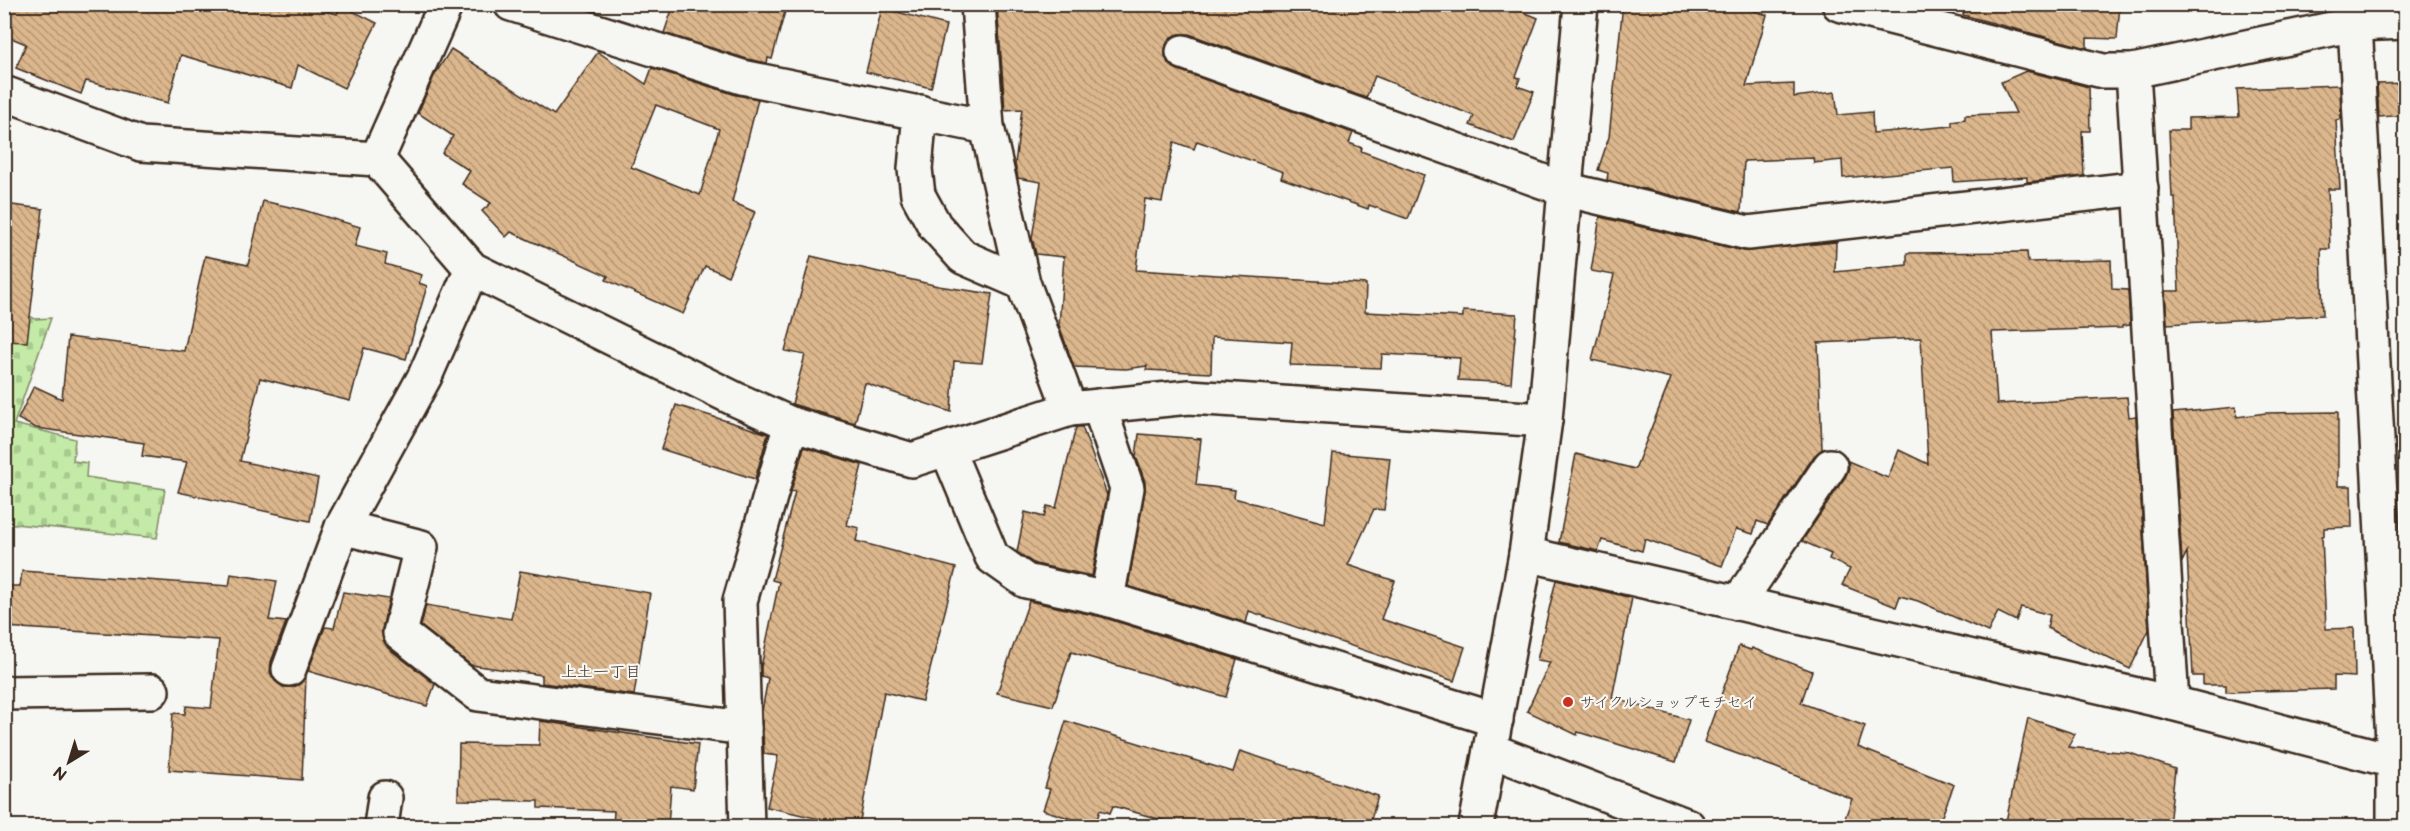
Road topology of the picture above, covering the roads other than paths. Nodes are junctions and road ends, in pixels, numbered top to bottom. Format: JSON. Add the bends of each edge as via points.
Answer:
{"nodes":[{"id":1,"x":446,"y":4,"type":"edge"},
{"id":2,"x":512,"y":4,"type":"edge"},
{"id":3,"x":978,"y":4,"type":"edge"},
{"id":4,"x":1581,"y":4,"type":"edge"},
{"id":5,"x":1839,"y":4,"type":"edge"},
{"id":6,"x":2355,"y":14,"type":"edge"},
{"id":7,"x":2406,"y":22,"type":"edge"},
{"id":8,"x":1183,"y":52,"type":"dead end"},
{"id":9,"x":2133,"y":71,"type":"junction"},
{"id":10,"x":4,"y":93,"type":"edge"},
{"id":11,"x":920,"y":112,"type":"junction"},
{"id":12,"x":987,"y":127,"type":"junction"},
{"id":13,"x":377,"y":159,"type":"junction"},
{"id":14,"x":2140,"y":188,"type":"junction"},
{"id":15,"x":1564,"y":189,"type":"junction"},
{"id":16,"x":472,"y":269,"type":"junction"},
{"id":17,"x":1023,"y":283,"type":"junction"},
{"id":18,"x":1084,"y":407,"type":"junction"},
{"id":19,"x":1545,"y":420,"type":"junction"},
{"id":20,"x":791,"y":424,"type":"junction"},
{"id":21,"x":947,"y":449,"type":"junction"},
{"id":22,"x":1830,"y":466,"type":"dead end"},
{"id":23,"x":342,"y":527,"type":"junction"},
{"id":24,"x":1526,"y":554,"type":"junction"},
{"id":25,"x":1107,"y":599,"type":"junction"},
{"id":26,"x":1738,"y":603,"type":"junction"},
{"id":27,"x":289,"y":669,"type":"dead end"},
{"id":28,"x":152,"y":691,"type":"dead end"},
{"id":29,"x":4,"y":693,"type":"edge"},
{"id":30,"x":2172,"y":703,"type":"junction"},
{"id":31,"x":744,"y":729,"type":"junction"},
{"id":32,"x":1493,"y":735,"type":"junction"},
{"id":33,"x":2400,"y":761,"type":"edge"},
{"id":34,"x":2389,"y":823,"type":"edge"},
{"id":35,"x":747,"y":826,"type":"edge"},
{"id":36,"x":1476,"y":826,"type":"edge"},
{"id":37,"x":1688,"y":826,"type":"edge"}],
"edges":[{"from":1,"to":13,"type":"street"},
{"from":2,"to":11,"type":"street","via":[[742,77]]},
{"from":3,"to":12,"type":"street"},
{"from":4,"to":15,"type":"street"},
{"from":5,"to":9,"type":"street","via":[[2103,71]]},
{"from":6,"to":7,"type":"street"},
{"from":6,"to":9,"type":"street"},
{"from":6,"to":33,"type":"street"},
{"from":8,"to":15,"type":"street"},
{"from":9,"to":14,"type":"street"},
{"from":10,"to":13,"type":"street","via":[[141,144]]},
{"from":11,"to":12,"type":"street"},
{"from":11,"to":17,"type":"street","via":[[915,169],[918,195],[935,226],[963,257]]},
{"from":12,"to":17,"type":"street"},
{"from":13,"to":16,"type":"street"},
{"from":14,"to":15,"type":"street","via":[[1748,233]]},
{"from":14,"to":30,"type":"street"},
{"from":15,"to":19,"type":"street"},
{"from":16,"to":20,"type":"street"},
{"from":16,"to":23,"type":"street","via":[[425,375]]},
{"from":17,"to":18,"type":"street"},
{"from":18,"to":19,"type":"street","via":[[1189,397]]},
{"from":18,"to":21,"type":"street"},
{"from":18,"to":25,"type":"street","via":[[1127,488]]},
{"from":19,"to":24,"type":"street"},
{"from":20,"to":21,"type":"street","via":[[912,460]]},
{"from":20,"to":31,"type":"street","via":[[740,601]]},
{"from":21,"to":25,"type":"street","via":[[992,557],[1026,582]]},
{"from":22,"to":26,"type":"street"},
{"from":23,"to":27,"type":"street"},
{"from":23,"to":31,"type":"street","via":[[421,546],[400,633],[478,694]]},
{"from":24,"to":26,"type":"street"},
{"from":24,"to":32,"type":"street"},
{"from":25,"to":32,"type":"street"},
{"from":26,"to":30,"type":"street"},
{"from":28,"to":29,"type":"street"},
{"from":30,"to":33,"type":"street"},
{"from":31,"to":35,"type":"street"},
{"from":32,"to":36,"type":"street"},
{"from":32,"to":37,"type":"street"},
{"from":33,"to":34,"type":"street"}]}
